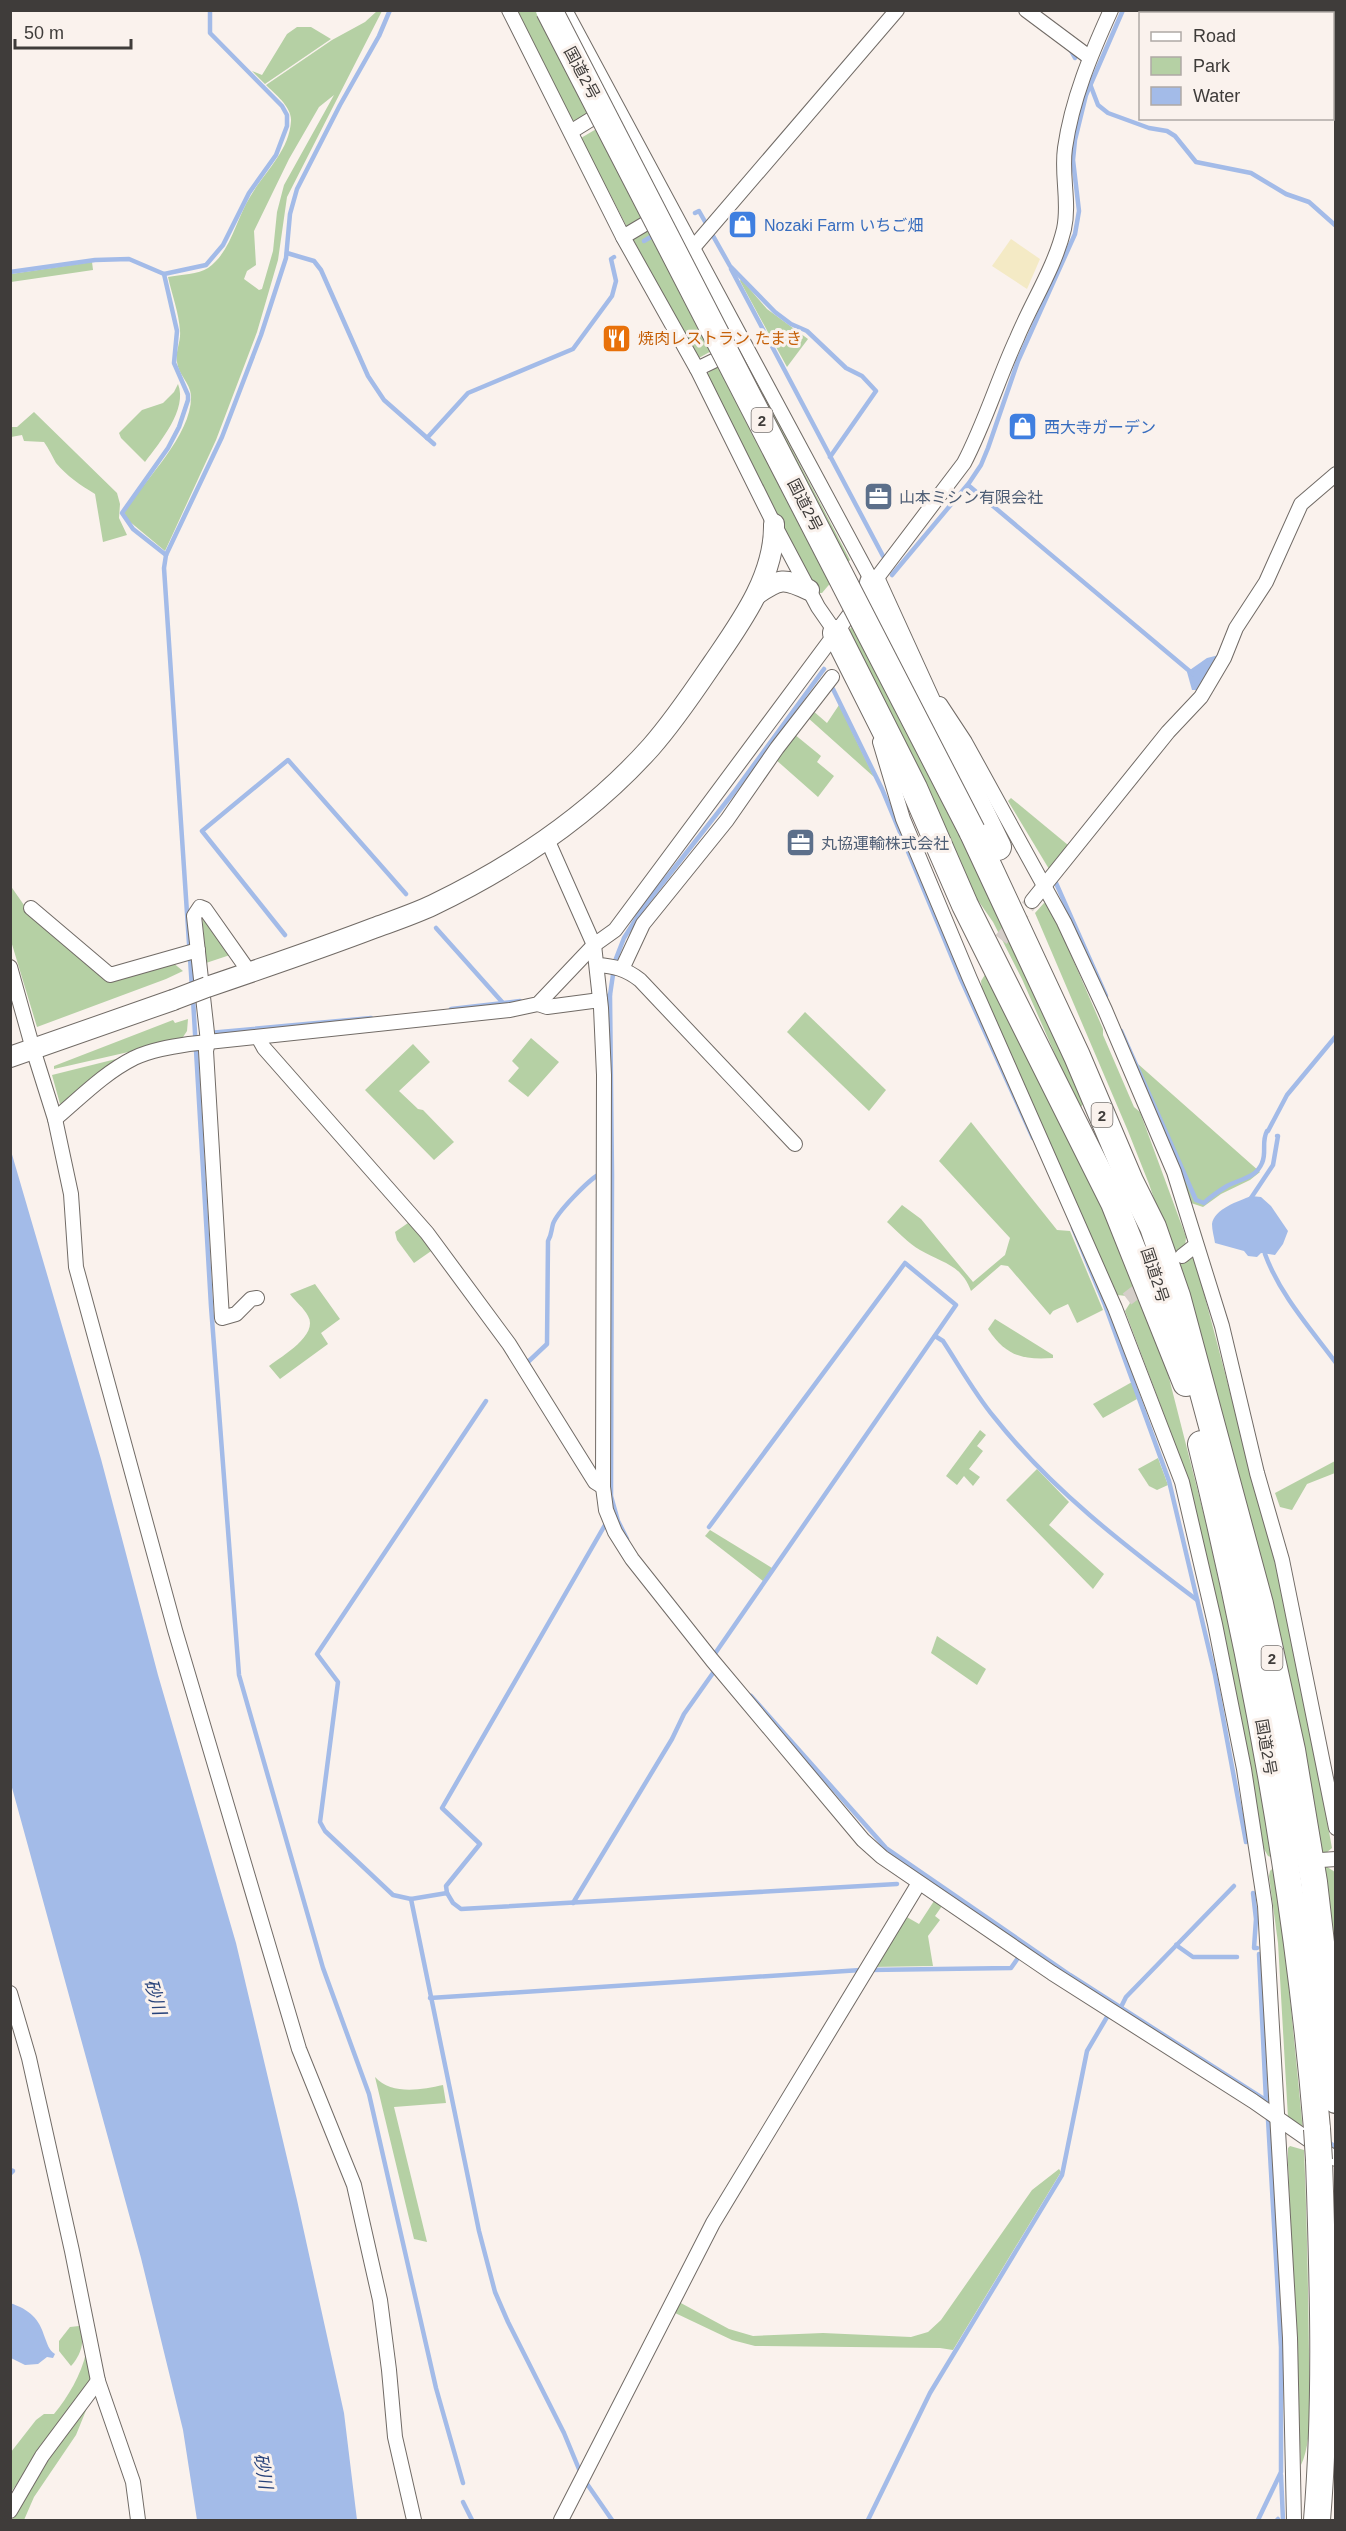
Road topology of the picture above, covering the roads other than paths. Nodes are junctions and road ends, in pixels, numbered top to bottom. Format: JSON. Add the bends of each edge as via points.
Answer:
{"nodes":[{"id":1,"x":509,"y":10,"type":"edge"},
{"id":2,"x":549,"y":10,"type":"edge"},
{"id":3,"x":565,"y":10,"type":"edge"},
{"id":4,"x":897,"y":10,"type":"edge"},
{"id":5,"x":1026,"y":10,"type":"edge"},
{"id":6,"x":1111,"y":10,"type":"edge"},
{"id":7,"x":1089,"y":57,"type":"junction"},
{"id":8,"x":615,"y":105,"type":"junction"},
{"id":9,"x":572,"y":131,"type":"junction"},
{"id":10,"x":670,"y":209,"type":"junction"},
{"id":11,"x":623,"y":237,"type":"junction"},
{"id":12,"x":692,"y":249,"type":"junction"},
{"id":13,"x":744,"y":346,"type":"junction"},
{"id":14,"x":697,"y":369,"type":"junction"},
{"id":15,"x":1335,"y":474,"type":"edge"},
{"id":16,"x":774,"y":524,"type":"junction"},
{"id":17,"x":873,"y":583,"type":"junction"},
{"id":18,"x":809,"y":590,"type":"junction"},
{"id":19,"x":757,"y":594,"type":"junction"},
{"id":20,"x":836,"y":633,"type":"junction"},
{"id":21,"x":910,"y":662,"type":"junction"},
{"id":22,"x":832,"y":677,"type":"dead end"},
{"id":23,"x":864,"y":688,"type":"junction"},
{"id":24,"x":547,"y":839,"type":"junction"},
{"id":25,"x":1045,"y":884,"type":"junction"},
{"id":26,"x":1032,"y":901,"type":"tunnel mouth"},
{"id":27,"x":31,"y":908,"type":"dead end"},
{"id":28,"x":594,"y":945,"type":"junction"},
{"id":29,"x":192,"y":952,"type":"junction"},
{"id":30,"x":981,"y":965,"type":"tunnel mouth"},
{"id":31,"x":10,"y":967,"type":"edge"},
{"id":32,"x":612,"y":967,"type":"junction"},
{"id":33,"x":250,"y":973,"type":"junction"},
{"id":34,"x":970,"y":979,"type":"junction"},
{"id":35,"x":600,"y":1000,"type":"junction"},
{"id":36,"x":540,"y":1002,"type":"junction"},
{"id":37,"x":1052,"y":1003,"type":"junction"},
{"id":38,"x":258,"y":1037,"type":"junction"},
{"id":39,"x":202,"y":1039,"type":"junction"},
{"id":40,"x":33,"y":1049,"type":"junction"},
{"id":41,"x":10,"y":1057,"type":"edge"},
{"id":42,"x":55,"y":1119,"type":"junction"},
{"id":43,"x":795,"y":1144,"type":"dead end"},
{"id":44,"x":1153,"y":1227,"type":"junction"},
{"id":45,"x":1196,"y":1245,"type":"junction"},
{"id":46,"x":1182,"y":1256,"type":"dead end"},
{"id":47,"x":257,"y":1298,"type":"dead end"},
{"id":48,"x":1127,"y":1299,"type":"tunnel mouth"},
{"id":49,"x":1115,"y":1308,"type":"junction"},
{"id":50,"x":1186,"y":1383,"type":"junction"},
{"id":51,"x":603,"y":1487,"type":"junction"},
{"id":52,"x":1335,"y":1828,"type":"edge"},
{"id":53,"x":1259,"y":1862,"type":"junction"},
{"id":54,"x":1276,"y":1862,"type":"dead end"},
{"id":55,"x":919,"y":1883,"type":"junction"},
{"id":56,"x":10,"y":1993,"type":"edge"},
{"id":57,"x":1335,"y":2100,"type":"edge"},
{"id":58,"x":1278,"y":2119,"type":"junction"},
{"id":59,"x":1327,"y":2160,"type":"edge"},
{"id":60,"x":98,"y":2381,"type":"junction"},
{"id":61,"x":10,"y":2511,"type":"edge"},
{"id":62,"x":138,"y":2520,"type":"edge"},
{"id":63,"x":414,"y":2520,"type":"edge"},
{"id":64,"x":561,"y":2520,"type":"edge"},
{"id":65,"x":1294,"y":2520,"type":"edge"},
{"id":66,"x":1317,"y":2520,"type":"edge"}],
"edges":[{"from":1,"to":9,"type":"street"},
{"from":2,"to":37,"type":"highway","name":"国道2号","number":"2","bridge":true,"via":[[972,831]]},
{"from":3,"to":8,"type":"street"},
{"from":4,"to":12,"type":"street"},
{"from":5,"to":7,"type":"street"},
{"from":6,"to":7,"type":"street"},
{"from":7,"to":17,"type":"street","via":[[1065,149],[1068,206],[1054,258],[964,463]]},
{"from":8,"to":9,"type":"street"},
{"from":8,"to":10,"type":"street"},
{"from":9,"to":11,"type":"street"},
{"from":10,"to":11,"type":"street"},
{"from":10,"to":12,"type":"street"},
{"from":11,"to":14,"type":"street"},
{"from":12,"to":13,"type":"street"},
{"from":13,"to":14,"type":"street"},
{"from":13,"to":17,"type":"street"},
{"from":14,"to":16,"type":"street"},
{"from":15,"to":25,"type":"street","via":[[1301,504],[1266,582],[1236,628],[1201,697]]},
{"from":16,"to":18,"type":"street"},
{"from":16,"to":19,"type":"street","via":[[772,551]]},
{"from":17,"to":20,"type":"street"},
{"from":17,"to":21,"type":"highway"},
{"from":18,"to":19,"type":"street","via":[[784,580]]},
{"from":18,"to":20,"type":"street"},
{"from":19,"to":24,"type":"street","via":[[698,686],[652,747]]},
{"from":20,"to":23,"type":"highway"},
{"from":20,"to":28,"type":"street","via":[[615,930]]},
{"from":21,"to":25,"type":"street","via":[[965,742]]},
{"from":21,"to":44,"type":"highway","via":[[1067,998],[1127,1144]]},
{"from":22,"to":32,"type":"street"},
{"from":23,"to":34,"type":"street","via":[[903,819]]},
{"from":23,"to":50,"type":"highway","via":[[914,788],[965,905],[1114,1203]]},
{"from":24,"to":28,"type":"street"},
{"from":24,"to":33,"type":"street","via":[[430,906]]},
{"from":25,"to":26,"type":"street"},
{"from":25,"to":45,"type":"street","via":[[1105,1010],[1174,1172]]},
{"from":27,"to":29,"type":"street","via":[[110,975]]},
{"from":28,"to":32,"type":"street"},
{"from":28,"to":36,"type":"street"},
{"from":29,"to":33,"type":"street","via":[[194,916],[200,907]]},
{"from":29,"to":39,"type":"street"},
{"from":30,"to":34,"type":"street"},
{"from":31,"to":40,"type":"street"},
{"from":32,"to":35,"type":"street"},
{"from":32,"to":43,"type":"street","via":[[640,980]]},
{"from":33,"to":40,"type":"street","bridge":true},
{"from":34,"to":49,"type":"street"},
{"from":35,"to":36,"type":"street","via":[[547,1007]]},
{"from":35,"to":51,"type":"street","via":[[604,1075]]},
{"from":36,"to":38,"type":"street","via":[[510,1010]]},
{"from":37,"to":44,"type":"highway","name":"国道2号","number":"2"},
{"from":37,"to":50,"type":"highway","name":"国道2号","number":"2","via":[[1069,1060],[1128,1196],[1165,1304]]},
{"from":38,"to":39,"type":"street"},
{"from":38,"to":51,"type":"street","via":[[427,1233],[509,1344],[595,1482]]},
{"from":39,"to":42,"type":"street","via":[[134,1058],[108,1074]]},
{"from":39,"to":47,"type":"street","via":[[206,1051],[222,1318],[236,1314]]},
{"from":40,"to":41,"type":"street"},
{"from":40,"to":42,"type":"street"},
{"from":42,"to":63,"type":"street","via":[[71,1194],[76,1267],[175,1630],[299,2049],[354,2185],[380,2300],[394,2437]]},
{"from":44,"to":57,"type":"highway","name":"国道2号","number":"2","via":[[1177,1296],[1226,1473],[1292,1750],[1315,1894]]},
{"from":45,"to":46,"type":"street"},
{"from":45,"to":52,"type":"street","via":[[1222,1326],[1282,1560]]},
{"from":48,"to":49,"type":"street"},
{"from":49,"to":53,"type":"street","via":[[1182,1482],[1240,1746]]},
{"from":50,"to":59,"type":"highway","name":"国道2号","number":"2","bridge":true,"via":[[1240,1614],[1269,1760],[1308,2016],[1317,2129]]},
{"from":51,"to":55,"type":"street","via":[[606,1510],[615,1532],[705,1651],[863,1840]]},
{"from":53,"to":54,"type":"street"},
{"from":53,"to":58,"type":"street"},
{"from":55,"to":58,"type":"street"},
{"from":55,"to":64,"type":"street","via":[[714,2223]]},
{"from":56,"to":60,"type":"street","via":[[39,2104]]},
{"from":58,"to":59,"type":"street"},
{"from":58,"to":65,"type":"street","via":[[1291,2349]]},
{"from":59,"to":66,"type":"highway","name":"国道2号","number":"2"},
{"from":60,"to":61,"type":"street","via":[[42,2456]]},
{"from":60,"to":62,"type":"street","via":[[133,2482]]}]}
